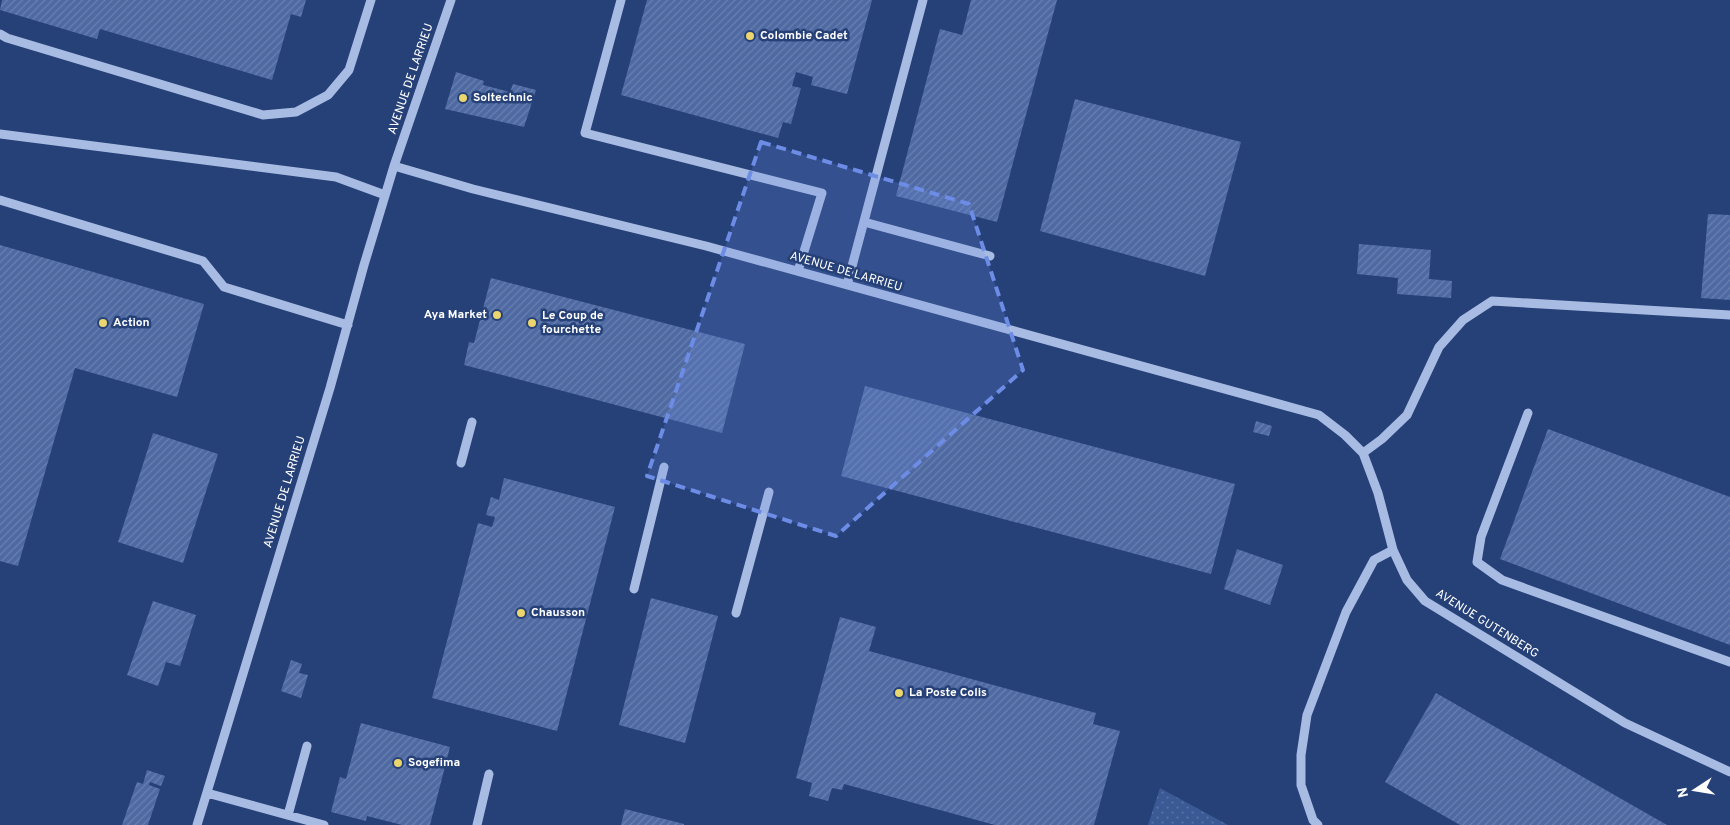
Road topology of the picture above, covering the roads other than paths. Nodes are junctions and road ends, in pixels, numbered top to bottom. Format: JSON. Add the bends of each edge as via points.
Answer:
{"nodes":[{"id":1,"x":371,"y":0,"type":"edge"},
{"id":2,"x":451,"y":0,"type":"edge"},
{"id":3,"x":622,"y":0,"type":"edge"},
{"id":4,"x":923,"y":0,"type":"edge"},
{"id":5,"x":0,"y":34,"type":"edge"},
{"id":6,"x":0,"y":134,"type":"edge"},
{"id":7,"x":394,"y":166,"type":"junction"},
{"id":8,"x":385,"y":195,"type":"junction"},
{"id":9,"x":0,"y":200,"type":"edge"},
{"id":10,"x":864,"y":222,"type":"junction"},
{"id":11,"x":990,"y":256,"type":"dead end"},
{"id":12,"x":798,"y":271,"type":"junction"},
{"id":13,"x":847,"y":285,"type":"junction"},
{"id":14,"x":1730,"y":315,"type":"edge"},
{"id":15,"x":348,"y":325,"type":"junction"},
{"id":16,"x":1290,"y":406,"type":"joint"},
{"id":17,"x":1528,"y":413,"type":"dead end"},
{"id":18,"x":472,"y":422,"type":"dead end"},
{"id":19,"x":1363,"y":453,"type":"junction"},
{"id":20,"x":461,"y":463,"type":"dead end"},
{"id":21,"x":664,"y":467,"type":"dead end"},
{"id":22,"x":769,"y":492,"type":"dead end"},
{"id":23,"x":1393,"y":550,"type":"junction"},
{"id":24,"x":634,"y":589,"type":"dead end"},
{"id":25,"x":736,"y":613,"type":"dead end"},
{"id":26,"x":1730,"y":662,"type":"edge"},
{"id":27,"x":307,"y":746,"type":"dead end"},
{"id":28,"x":1730,"y":772,"type":"edge"},
{"id":29,"x":489,"y":774,"type":"dead end"},
{"id":30,"x":207,"y":793,"type":"junction"},
{"id":31,"x":288,"y":815,"type":"junction"},
{"id":32,"x":197,"y":825,"type":"edge"},
{"id":33,"x":324,"y":825,"type":"edge"},
{"id":34,"x":477,"y":825,"type":"edge"},
{"id":35,"x":1318,"y":825,"type":"edge"}],
"edges":[{"from":1,"to":5,"type":"street","via":[[349,70],[328,95],[296,112],[263,115]]},
{"from":2,"to":7,"type":"street","name":"AVENUE DE LARRIEU"},
{"from":3,"to":12,"type":"street","via":[[585,133],[822,194]]},
{"from":4,"to":10,"type":"street"},
{"from":6,"to":8,"type":"street","via":[[336,177]]},
{"from":7,"to":8,"type":"street","name":"AVENUE DE LARRIEU"},
{"from":7,"to":12,"type":"street","name":"AVENUE DE LARRIEU"},
{"from":8,"to":15,"type":"street","name":"AVENUE DE LARRIEU"},
{"from":9,"to":15,"type":"street","via":[[203,261],[224,287]]},
{"from":10,"to":11,"type":"street"},
{"from":10,"to":13,"type":"street"},
{"from":12,"to":13,"type":"street","name":"AVENUE DE LARRIEU"},
{"from":13,"to":16,"type":"street","name":"AVENUE DE LARRIEU"},
{"from":14,"to":19,"type":"street","via":[[1492,301],[1463,320],[1439,348],[1407,414]]},
{"from":15,"to":30,"type":"street","name":"AVENUE DE LARRIEU"},
{"from":16,"to":19,"type":"street","name":"AVENUE GUTENBERG","via":[[1318,415]]},
{"from":17,"to":26,"type":"street","via":[[1481,537],[1477,562],[1502,580]]},
{"from":18,"to":20,"type":"street"},
{"from":19,"to":23,"type":"street","name":"AVENUE GUTENBERG","via":[[1378,493]]},
{"from":21,"to":24,"type":"street"},
{"from":22,"to":25,"type":"street"},
{"from":23,"to":28,"type":"street","name":"AVENUE GUTENBERG","via":[[1407,580],[1425,601],[1626,724]]},
{"from":23,"to":35,"type":"street","via":[[1374,560],[1346,612],[1306,716],[1301,785],[1313,820]]},
{"from":27,"to":31,"type":"street"},
{"from":29,"to":34,"type":"street"},
{"from":30,"to":31,"type":"street"},
{"from":30,"to":32,"type":"street","name":"AVENUE DE LARRIEU"},
{"from":31,"to":33,"type":"street"}]}
